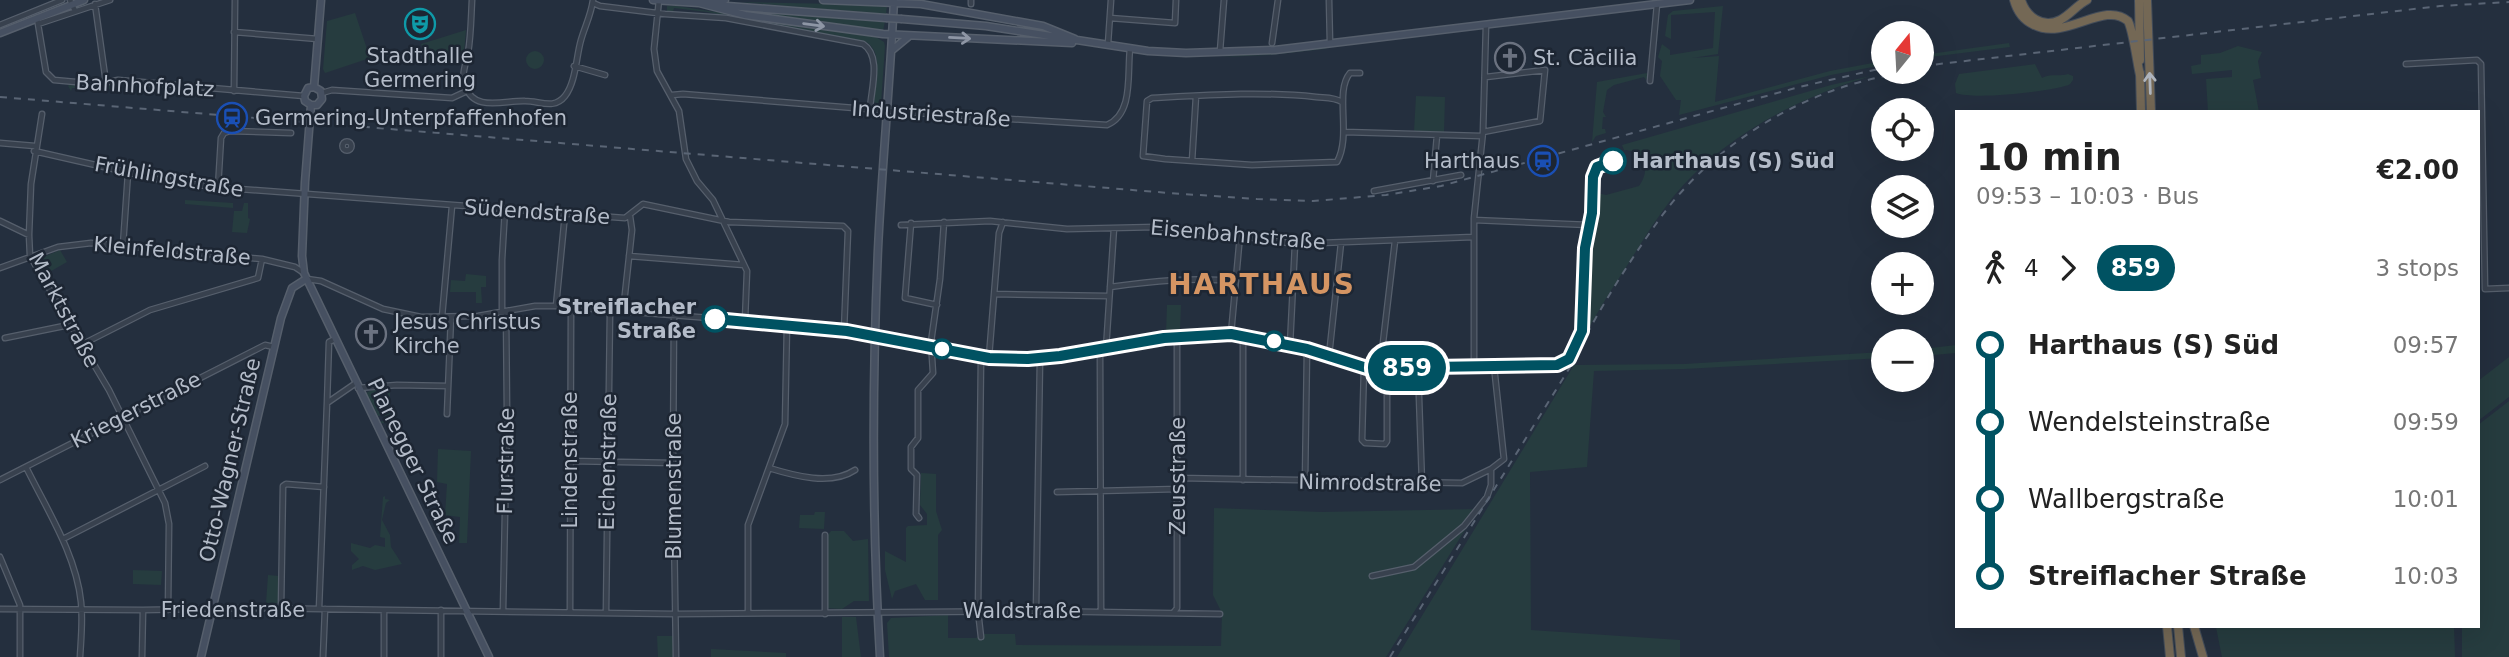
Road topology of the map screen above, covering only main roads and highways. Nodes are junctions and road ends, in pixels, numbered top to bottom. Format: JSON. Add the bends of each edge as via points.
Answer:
{"nodes":[{"id":1,"x":83,"y":0,"type":"edge"},
{"id":2,"x":321,"y":0,"type":"edge"},
{"id":3,"x":653,"y":0,"type":"edge"},
{"id":4,"x":659,"y":0,"type":"edge"},
{"id":5,"x":725,"y":0,"type":"edge"},
{"id":6,"x":823,"y":0,"type":"edge"},
{"id":7,"x":909,"y":0,"type":"edge"},
{"id":8,"x":1690,"y":0,"type":"edge"},
{"id":9,"x":2014,"y":0,"type":"edge"},
{"id":10,"x":2021,"y":0,"type":"edge"},
{"id":11,"x":2087,"y":0,"type":"edge"},
{"id":12,"x":2138,"y":0,"type":"edge"},
{"id":13,"x":2147,"y":0,"type":"edge"},
{"id":14,"x":874,"y":1,"type":"edge"},
{"id":15,"x":894,"y":1,"type":"edge"},
{"id":16,"x":1657,"y":2,"type":"edge"},
{"id":17,"x":699,"y":3,"type":"junction"},
{"id":18,"x":921,"y":4,"type":"junction"},
{"id":19,"x":72,"y":5,"type":"edge"},
{"id":20,"x":868,"y":32,"type":"junction"},
{"id":21,"x":0,"y":33,"type":"edge"},
{"id":22,"x":892,"y":35,"type":"junction"},
{"id":23,"x":915,"y":36,"type":"junction"},
{"id":24,"x":1079,"y":42,"type":"junction"},
{"id":25,"x":891,"y":51,"type":"junction"},
{"id":26,"x":2140,"y":75,"type":"junction"},
{"id":27,"x":314,"y":87,"type":"junction"},
{"id":28,"x":311,"y":105,"type":"junction"},
{"id":29,"x":2141,"y":110,"type":"edge"},
{"id":30,"x":2151,"y":110,"type":"edge"},
{"id":31,"x":305,"y":276,"type":"junction"},
{"id":32,"x":2167,"y":628,"type":"edge"},
{"id":33,"x":2178,"y":628,"type":"edge"},
{"id":34,"x":2195,"y":628,"type":"edge"},
{"id":35,"x":201,"y":657,"type":"edge"},
{"id":36,"x":489,"y":657,"type":"edge"},
{"id":37,"x":880,"y":657,"type":"edge"},
{"id":38,"x":2170,"y":657,"type":"edge"},
{"id":39,"x":2180,"y":657,"type":"edge"},
{"id":40,"x":2203,"y":657,"type":"edge"}],
"edges":[{"from":1,"to":19,"type":"main road"},
{"from":2,"to":27,"type":"main road"},
{"from":3,"to":4,"type":"main road"},
{"from":4,"to":17,"type":"main road"},
{"from":5,"to":17,"type":"main road"},
{"from":6,"to":14,"type":"main road"},
{"from":7,"to":18,"type":"main road"},
{"from":8,"to":16,"type":"main road"},
{"from":9,"to":26,"type":"highway","via":[[2023,18],[2042,28],[2061,26],[2093,8],[2118,11],[2130,26]]},
{"from":10,"to":11,"type":"highway","via":[[2031,17],[2047,23],[2060,20]]},
{"from":12,"to":26,"type":"highway"},
{"from":30,"to":13,"type":"highway","one_way":true},
{"from":14,"to":15,"type":"main road"},
{"from":15,"to":18,"type":"main road"},
{"from":15,"to":22,"type":"main road"},
{"from":16,"to":24,"type":"main road","via":[[1220,53]]},
{"from":17,"to":20,"type":"main road","one_way":true,"via":[[745,15]]},
{"from":17,"to":24,"type":"main road","bridge":true,"via":[[985,26]]},
{"from":18,"to":24,"type":"main road","via":[[1043,26]]},
{"from":19,"to":21,"type":"main road"},
{"from":20,"to":22,"type":"main road"},
{"from":20,"to":25,"type":"main road","via":[[883,39]]},
{"from":22,"to":23,"type":"main road"},
{"from":22,"to":25,"type":"main road"},
{"from":23,"to":24,"type":"main road","one_way":true},
{"from":23,"to":25,"type":"main road"},
{"from":25,"to":37,"type":"main road","via":[[875,336]]},
{"from":26,"to":29,"type":"highway"},
{"from":27,"to":28,"type":"main road","via":[[304,96]]},
{"from":27,"to":28,"type":"main road","via":[[322,93],[319,103]]},
{"from":28,"to":31,"type":"main road","via":[[302,257]]},
{"from":31,"to":35,"type":"main road","name":"Otto-Wagner-Straße","via":[[289,293],[274,346]]},
{"from":31,"to":36,"type":"main road","name":"Planegger Straße"},
{"from":32,"to":38,"type":"highway"},
{"from":33,"to":39,"type":"highway"},
{"from":34,"to":40,"type":"highway"}]}
